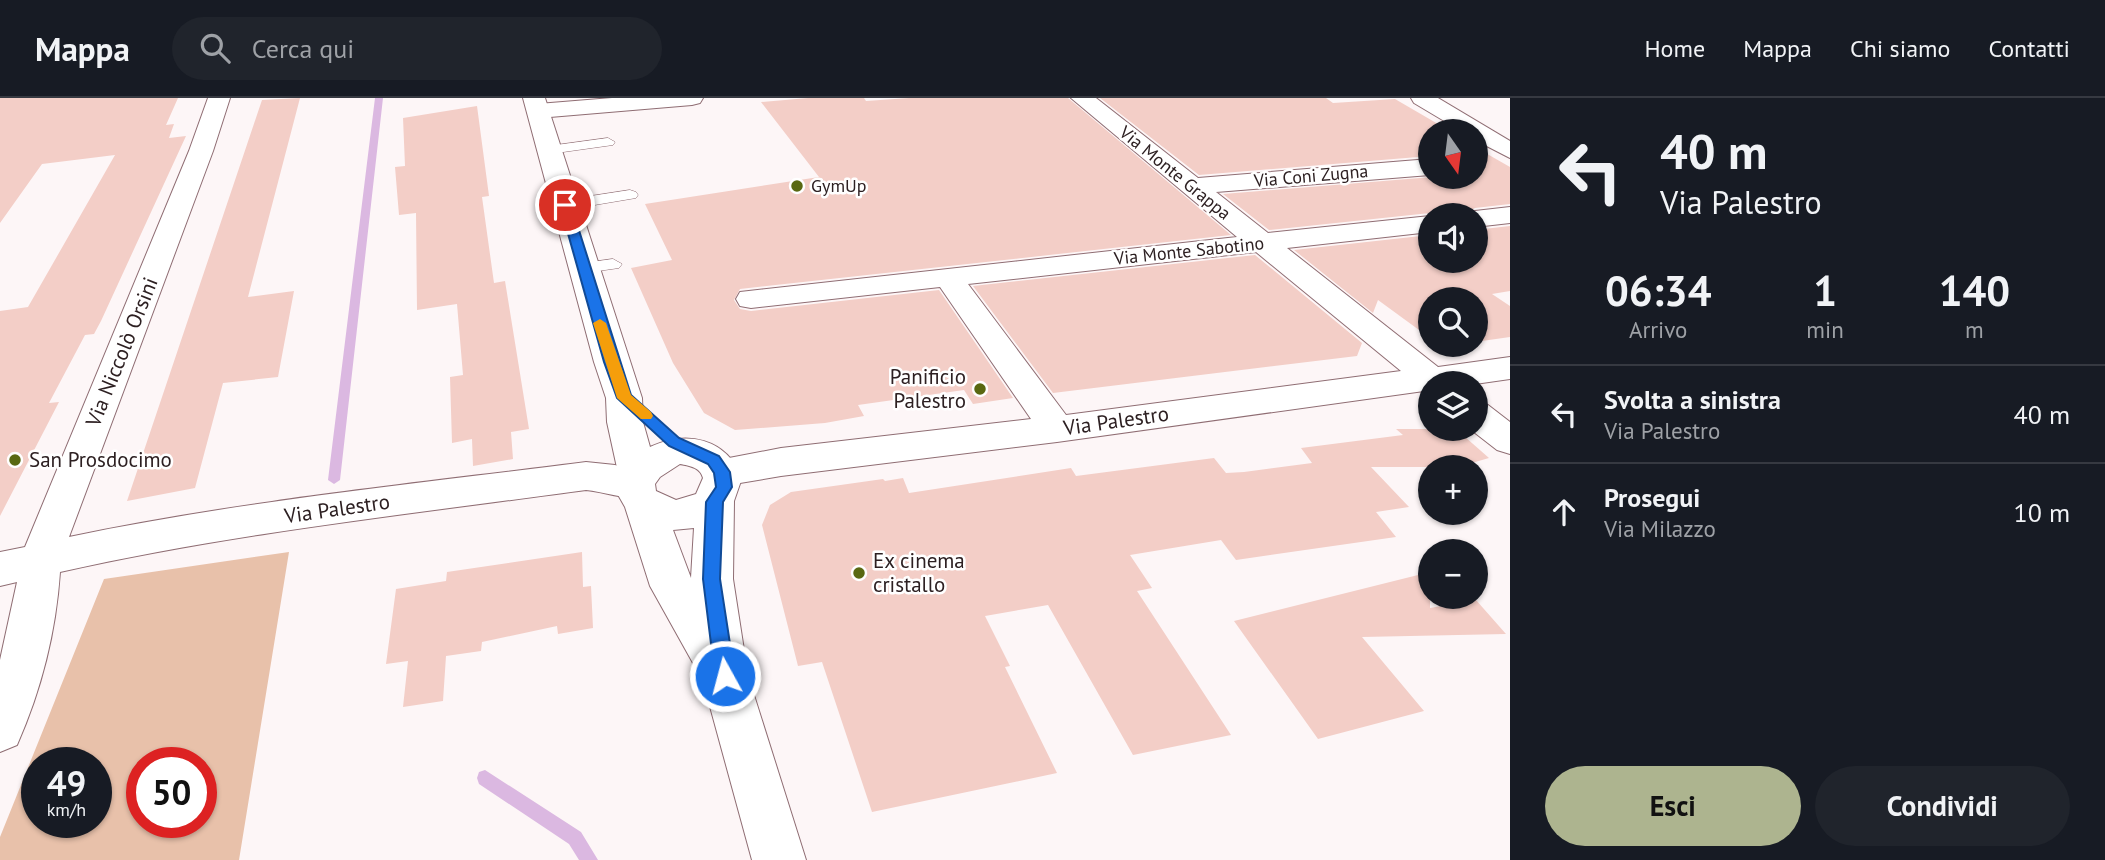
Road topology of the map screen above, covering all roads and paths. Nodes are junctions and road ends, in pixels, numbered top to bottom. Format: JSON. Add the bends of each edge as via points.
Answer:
{"nodes":[{"id":1,"x":219,"y":98,"type":"edge"},
{"id":2,"x":692,"y":98,"type":"edge"},
{"id":3,"x":1082,"y":98,"type":"edge"},
{"id":4,"x":1422,"y":98,"type":"edge"},
{"id":5,"x":536,"y":104,"type":"edge"},
{"id":6,"x":608,"y":142,"type":"dead end"},
{"id":7,"x":549,"y":150,"type":"junction"},
{"id":8,"x":1510,"y":151,"type":"edge"},
{"id":9,"x":1418,"y":168,"type":"edge"},
{"id":10,"x":1192,"y":186,"type":"junction"},
{"id":11,"x":630,"y":195,"type":"dead end"},
{"id":12,"x":565,"y":205,"type":"junction"},
{"id":13,"x":1510,"y":215,"type":"edge"},
{"id":14,"x":1488,"y":218,"type":"edge"},
{"id":15,"x":1418,"y":225,"type":"edge"},
{"id":16,"x":1262,"y":243,"type":"junction"},
{"id":17,"x":948,"y":277,"type":"junction"},
{"id":18,"x":751,"y":299,"type":"dead end"},
{"id":19,"x":1510,"y":368,"type":"edge"},
{"id":20,"x":1422,"y":371,"type":"edge"},
{"id":21,"x":1488,"y":372,"type":"edge"},
{"id":22,"x":1418,"y":383,"type":"edge"},
{"id":23,"x":624,"y":398,"type":"junction"},
{"id":24,"x":1488,"y":424,"type":"edge"},
{"id":25,"x":1057,"y":429,"type":"junction"},
{"id":26,"x":1510,"y":442,"type":"edge"},
{"id":27,"x":710,"y":475,"type":"junction"},
{"id":28,"x":639,"y":488,"type":"junction"},
{"id":29,"x":20,"y":565,"type":"edge"},
{"id":30,"x":725,"y":676,"type":"junction"},
{"id":31,"x":0,"y":729,"type":"edge"},
{"id":32,"x":779,"y":860,"type":"edge"}],
"edges":[{"from":1,"to":29,"type":"street","name":"Via Niccolò Orsini","via":[[201,151]]},
{"from":2,"to":5,"type":"street"},
{"from":3,"to":10,"type":"street","name":"Via Monte Grappa"},
{"from":4,"to":8,"type":"street"},
{"from":5,"to":7,"type":"street"},
{"from":6,"to":7,"type":"lane"},
{"from":7,"to":12,"type":"street"},
{"from":9,"to":10,"type":"street","name":"Via Coni Zugna"},
{"from":10,"to":16,"type":"street","name":"Via Monte Grappa"},
{"from":11,"to":12,"type":"lane"},
{"from":12,"to":23,"type":"street","via":[[599,266]]},
{"from":13,"to":14,"type":"street"},
{"from":15,"to":16,"type":"street","name":"Via Monte Sabotino"},
{"from":16,"to":17,"type":"street","name":"Via Monte Sabotino"},
{"from":16,"to":20,"type":"street","name":"Via Monte Grappa"},
{"from":17,"to":18,"type":"street","name":"Via Monte Sabotino"},
{"from":17,"to":25,"type":"street"},
{"from":19,"to":21,"type":"street","name":"Via Palestro"},
{"from":22,"to":25,"type":"street","name":"Via Palestro"},
{"from":23,"to":27,"type":"street"},
{"from":23,"to":28,"type":"street"},
{"from":24,"to":26,"type":"street"},
{"from":25,"to":27,"type":"street","name":"Via Palestro"},
{"from":27,"to":28,"type":"street","name":"Via Palestro","via":[[666,453],[644,466]]},
{"from":27,"to":28,"type":"street","name":"Via Palestro","via":[[702,510],[686,515],[654,510]]},
{"from":27,"to":30,"type":"street","via":[[712,579]]},
{"from":28,"to":29,"type":"street","name":"Via Palestro","via":[[586,476],[173,533]]},
{"from":28,"to":30,"type":"street","via":[[672,586]]},
{"from":29,"to":31,"type":"street","name":"Via Niccolò Orsini","via":[[38,591],[20,679]]},
{"from":30,"to":32,"type":"street"}]}
